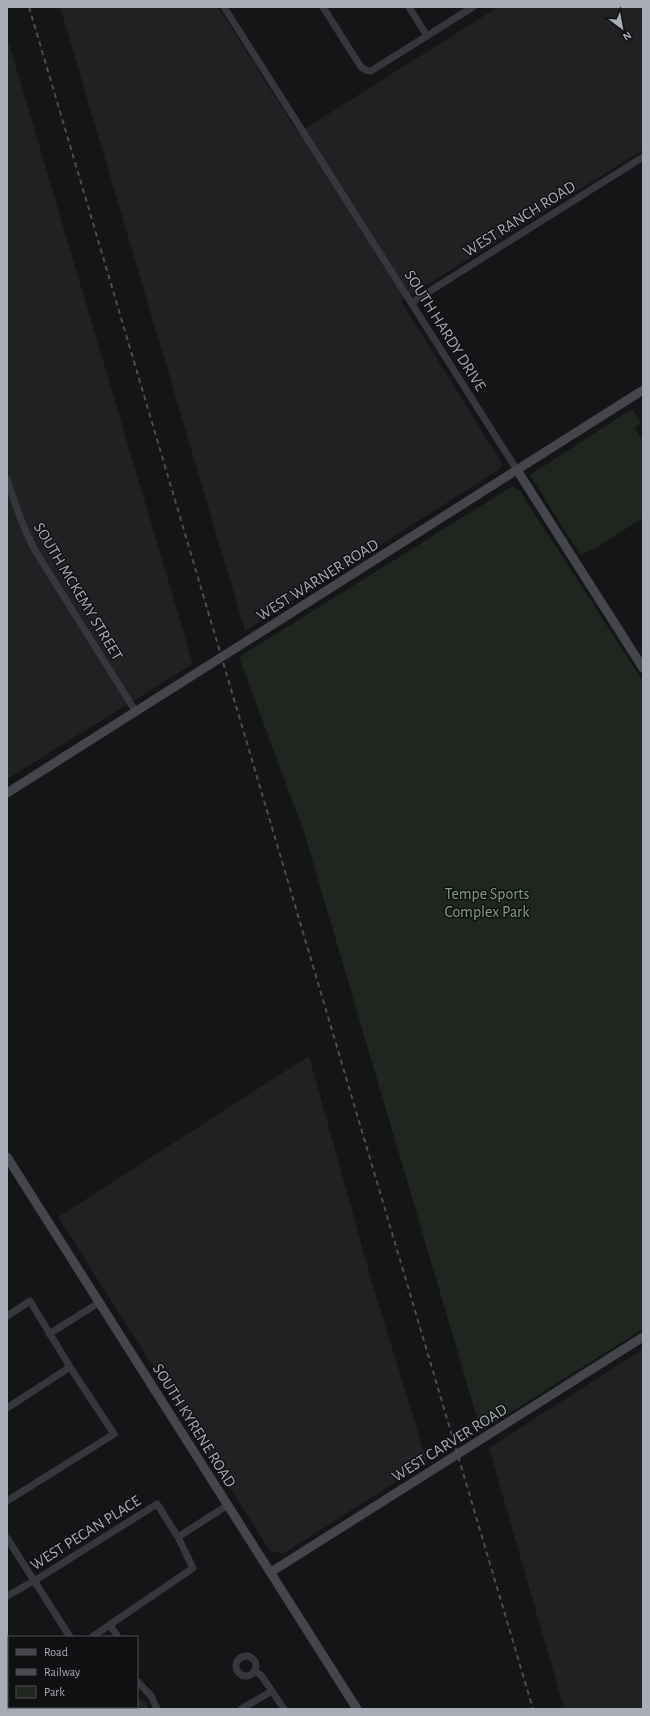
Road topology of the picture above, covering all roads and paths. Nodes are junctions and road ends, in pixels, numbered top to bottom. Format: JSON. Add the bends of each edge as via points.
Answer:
{"nodes":[{"id":1,"x":224,"y":7,"type":"edge"},
{"id":2,"x":323,"y":7,"type":"edge"},
{"id":3,"x":409,"y":7,"type":"edge"},
{"id":4,"x":473,"y":7,"type":"edge"},
{"id":5,"x":427,"y":36,"type":"junction"},
{"id":6,"x":643,"y":157,"type":"edge"},
{"id":7,"x":411,"y":303,"type":"junction"},
{"id":8,"x":643,"y":390,"type":"edge"},
{"id":9,"x":517,"y":470,"type":"junction"},
{"id":10,"x":7,"y":479,"type":"edge"},
{"id":11,"x":643,"y":668,"type":"edge"},
{"id":12,"x":136,"y":712,"type":"junction"},
{"id":13,"x":7,"y":793,"type":"edge"},
{"id":14,"x":7,"y":1157,"type":"edge"},
{"id":15,"x":100,"y":1302,"type":"junction"},
{"id":16,"x":7,"y":1316,"type":"edge"},
{"id":17,"x":49,"y":1334,"type":"junction"},
{"id":18,"x":643,"y":1337,"type":"edge"},
{"id":19,"x":70,"y":1367,"type":"junction"},
{"id":20,"x":7,"y":1408,"type":"edge"},
{"id":21,"x":7,"y":1501,"type":"edge"},
{"id":22,"x":228,"y":1505,"type":"junction"},
{"id":23,"x":178,"y":1537,"type":"junction"},
{"id":24,"x":7,"y":1538,"type":"edge"},
{"id":25,"x":271,"y":1572,"type":"junction"},
{"id":26,"x":34,"y":1581,"type":"junction"},
{"id":27,"x":7,"y":1596,"type":"edge"},
{"id":28,"x":110,"y":1625,"type":"junction"},
{"id":29,"x":69,"y":1636,"type":"edge"},
{"id":30,"x":94,"y":1636,"type":"edge"},
{"id":31,"x":117,"y":1636,"type":"edge"},
{"id":32,"x":254,"y":1671,"type":"dead end"},
{"id":33,"x":138,"y":1682,"type":"edge"},
{"id":34,"x":272,"y":1691,"type":"junction"},
{"id":35,"x":157,"y":1709,"type":"edge"},
{"id":36,"x":240,"y":1709,"type":"edge"},
{"id":37,"x":284,"y":1709,"type":"edge"},
{"id":38,"x":357,"y":1709,"type":"edge"}],
"edges":[{"from":1,"to":7,"type":"street","name":"SOUTH HARDY DRIVE"},
{"from":2,"to":5,"type":"street","via":[[360,67],[366,70],[371,71]]},
{"from":3,"to":5,"type":"street"},
{"from":4,"to":5,"type":"street"},
{"from":6,"to":7,"type":"street","name":"WEST RANCH ROAD"},
{"from":7,"to":9,"type":"street","name":"SOUTH HARDY DRIVE"},
{"from":8,"to":9,"type":"main road","name":"WEST WARNER ROAD"},
{"from":9,"to":11,"type":"main road","name":"SOUTH HARDY DRIVE"},
{"from":9,"to":12,"type":"main road","name":"WEST WARNER ROAD"},
{"from":10,"to":12,"type":"street","name":"SOUTH MCKEMY STREET","via":[[15,505],[36,552]]},
{"from":12,"to":13,"type":"main road","name":"WEST WARNER ROAD"},
{"from":14,"to":15,"type":"main road","name":"SOUTH KYRENE ROAD"},
{"from":15,"to":17,"type":"street"},
{"from":15,"to":22,"type":"main road","name":"SOUTH KYRENE ROAD"},
{"from":16,"to":17,"type":"street","via":[[30,1301]]},
{"from":17,"to":19,"type":"street"},
{"from":18,"to":25,"type":"main road","name":"WEST CARVER ROAD"},
{"from":19,"to":20,"type":"street"},
{"from":19,"to":21,"type":"street","via":[[114,1434]]},
{"from":22,"to":23,"type":"street"},
{"from":22,"to":25,"type":"main road","name":"SOUTH KYRENE ROAD"},
{"from":23,"to":26,"type":"street","name":"WEST PECAN PLACE","via":[[157,1504]]},
{"from":23,"to":28,"type":"street","via":[[193,1568]]},
{"from":24,"to":26,"type":"street"},
{"from":25,"to":38,"type":"main road","name":"SOUTH KYRENE ROAD"},
{"from":26,"to":27,"type":"street","name":"WEST PECAN PLACE"},
{"from":26,"to":29,"type":"street"},
{"from":28,"to":30,"type":"street"},
{"from":28,"to":31,"type":"street"},
{"from":32,"to":34,"type":"street","via":[[261,1675]]},
{"from":33,"to":35,"type":"street","via":[[151,1696]]},
{"from":34,"to":36,"type":"street"},
{"from":34,"to":37,"type":"street"}]}
